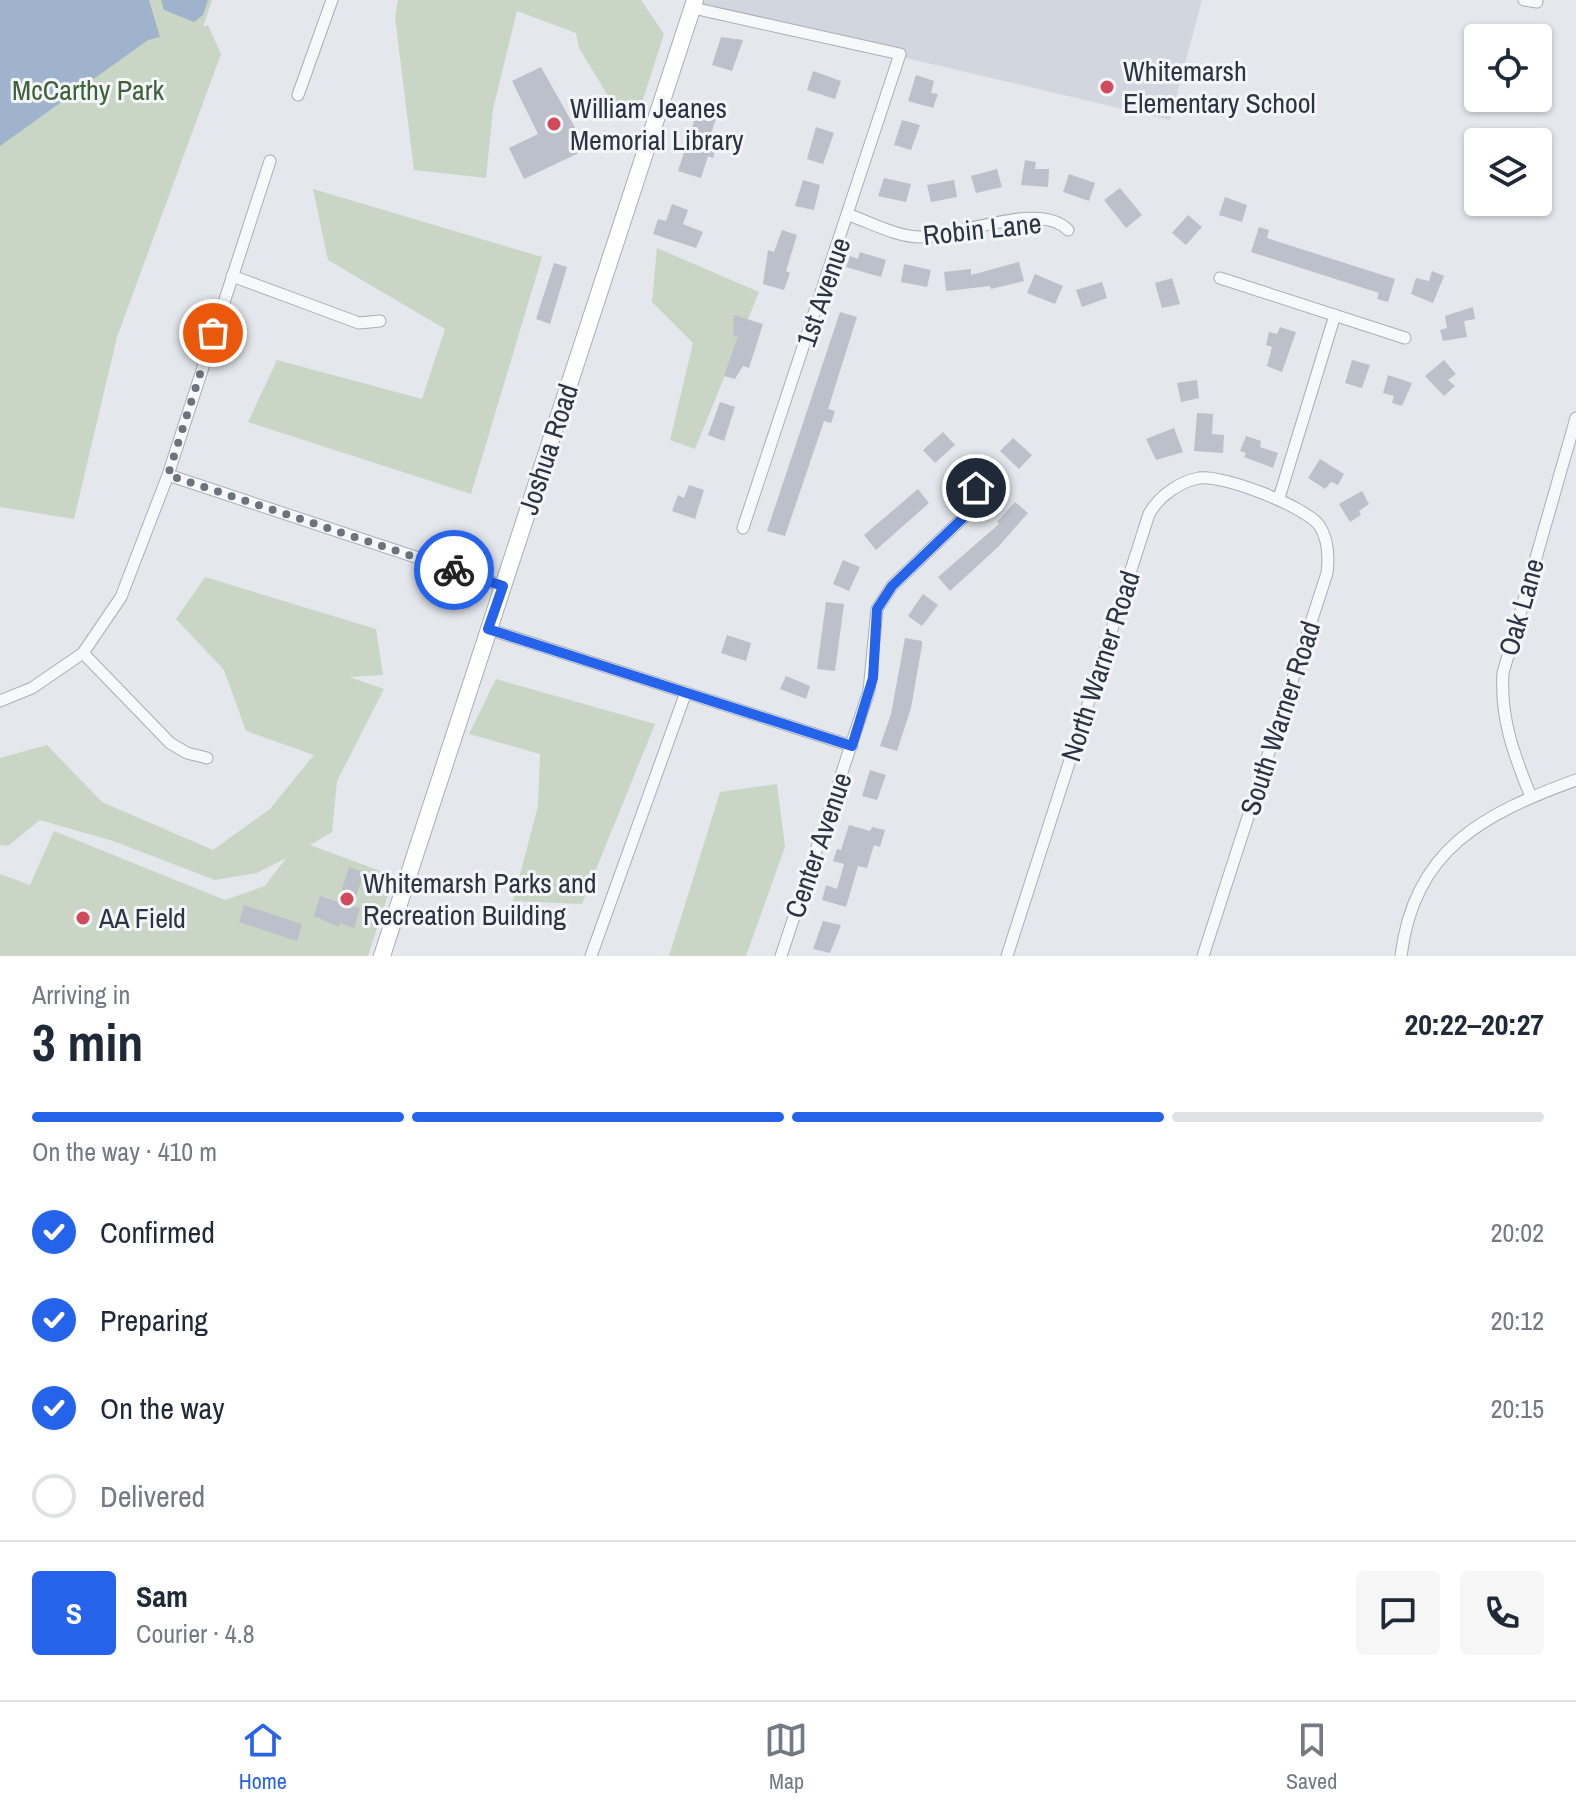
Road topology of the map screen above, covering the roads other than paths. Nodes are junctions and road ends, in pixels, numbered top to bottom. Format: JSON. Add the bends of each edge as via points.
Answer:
{"nodes":[{"id":1,"x":332,"y":0,"type":"edge"},
{"id":2,"x":1524,"y":0,"type":"edge"},
{"id":3,"x":1537,"y":2,"type":"dead end"},
{"id":4,"x":694,"y":4,"type":"edge"},
{"id":5,"x":298,"y":95,"type":"dead end"},
{"id":6,"x":270,"y":161,"type":"dead end"},
{"id":7,"x":849,"y":215,"type":"junction"},
{"id":8,"x":1068,"y":230,"type":"dead end"},
{"id":9,"x":232,"y":276,"type":"junction"},
{"id":10,"x":1220,"y":278,"type":"dead end"},
{"id":11,"x":1335,"y":315,"type":"junction"},
{"id":12,"x":380,"y":321,"type":"dead end"},
{"id":13,"x":1405,"y":338,"type":"dead end"},
{"id":14,"x":1576,"y":418,"type":"edge"},
{"id":15,"x":168,"y":475,"type":"junction"},
{"id":16,"x":976,"y":488,"type":"dead end"},
{"id":17,"x":1279,"y":498,"type":"junction"},
{"id":18,"x":743,"y":528,"type":"dead end"},
{"id":19,"x":503,"y":586,"type":"junction"},
{"id":20,"x":488,"y":629,"type":"junction"},
{"id":21,"x":83,"y":653,"type":"junction"},
{"id":22,"x":686,"y":692,"type":"junction"},
{"id":23,"x":0,"y":701,"type":"edge"},
{"id":24,"x":852,"y":746,"type":"junction"},
{"id":25,"x":207,"y":758,"type":"dead end"},
{"id":26,"x":1576,"y":780,"type":"edge"},
{"id":27,"x":1531,"y":797,"type":"junction"},
{"id":28,"x":382,"y":956,"type":"edge"},
{"id":29,"x":591,"y":956,"type":"edge"},
{"id":30,"x":781,"y":956,"type":"edge"},
{"id":31,"x":1007,"y":956,"type":"edge"},
{"id":32,"x":1203,"y":956,"type":"edge"},
{"id":33,"x":1401,"y":956,"type":"edge"}],
"edges":[{"from":1,"to":5,"type":"street"},
{"from":2,"to":3,"type":"street"},
{"from":4,"to":7,"type":"street","name":"1st Avenue","via":[[900,54]]},
{"from":4,"to":19,"type":"main road","name":"Joshua Road"},
{"from":6,"to":9,"type":"street"},
{"from":7,"to":8,"type":"street","name":"Robin Lane","via":[[920,237],[1028,220],[1053,221]]},
{"from":7,"to":18,"type":"street","name":"1st Avenue"},
{"from":9,"to":12,"type":"street","via":[[359,323]]},
{"from":9,"to":15,"type":"street"},
{"from":10,"to":11,"type":"street"},
{"from":11,"to":13,"type":"street"},
{"from":11,"to":17,"type":"street"},
{"from":14,"to":27,"type":"street","name":"Oak Lane","via":[[1503,673],[1508,736]]},
{"from":15,"to":19,"type":"street"},
{"from":15,"to":21,"type":"street","via":[[121,597]]},
{"from":16,"to":24,"type":"street","name":"Center Avenue","via":[[968,513],[892,586],[877,609],[873,678]]},
{"from":17,"to":31,"type":"street","name":"North Warner Road","via":[[1204,478],[1170,491],[1153,506]]},
{"from":17,"to":32,"type":"street","name":"South Warner Road","via":[[1320,527],[1328,550],[1327,573]]},
{"from":19,"to":20,"type":"main road","name":"Joshua Road"},
{"from":20,"to":22,"type":"street"},
{"from":20,"to":28,"type":"main road","name":"Joshua Road"},
{"from":21,"to":23,"type":"street","via":[[32,688]]},
{"from":21,"to":25,"type":"street","via":[[170,743]]},
{"from":22,"to":24,"type":"street"},
{"from":22,"to":29,"type":"street"},
{"from":24,"to":30,"type":"street","name":"Center Avenue"},
{"from":26,"to":27,"type":"street"},
{"from":27,"to":33,"type":"street","via":[[1474,827],[1427,874],[1409,912]]}]}
